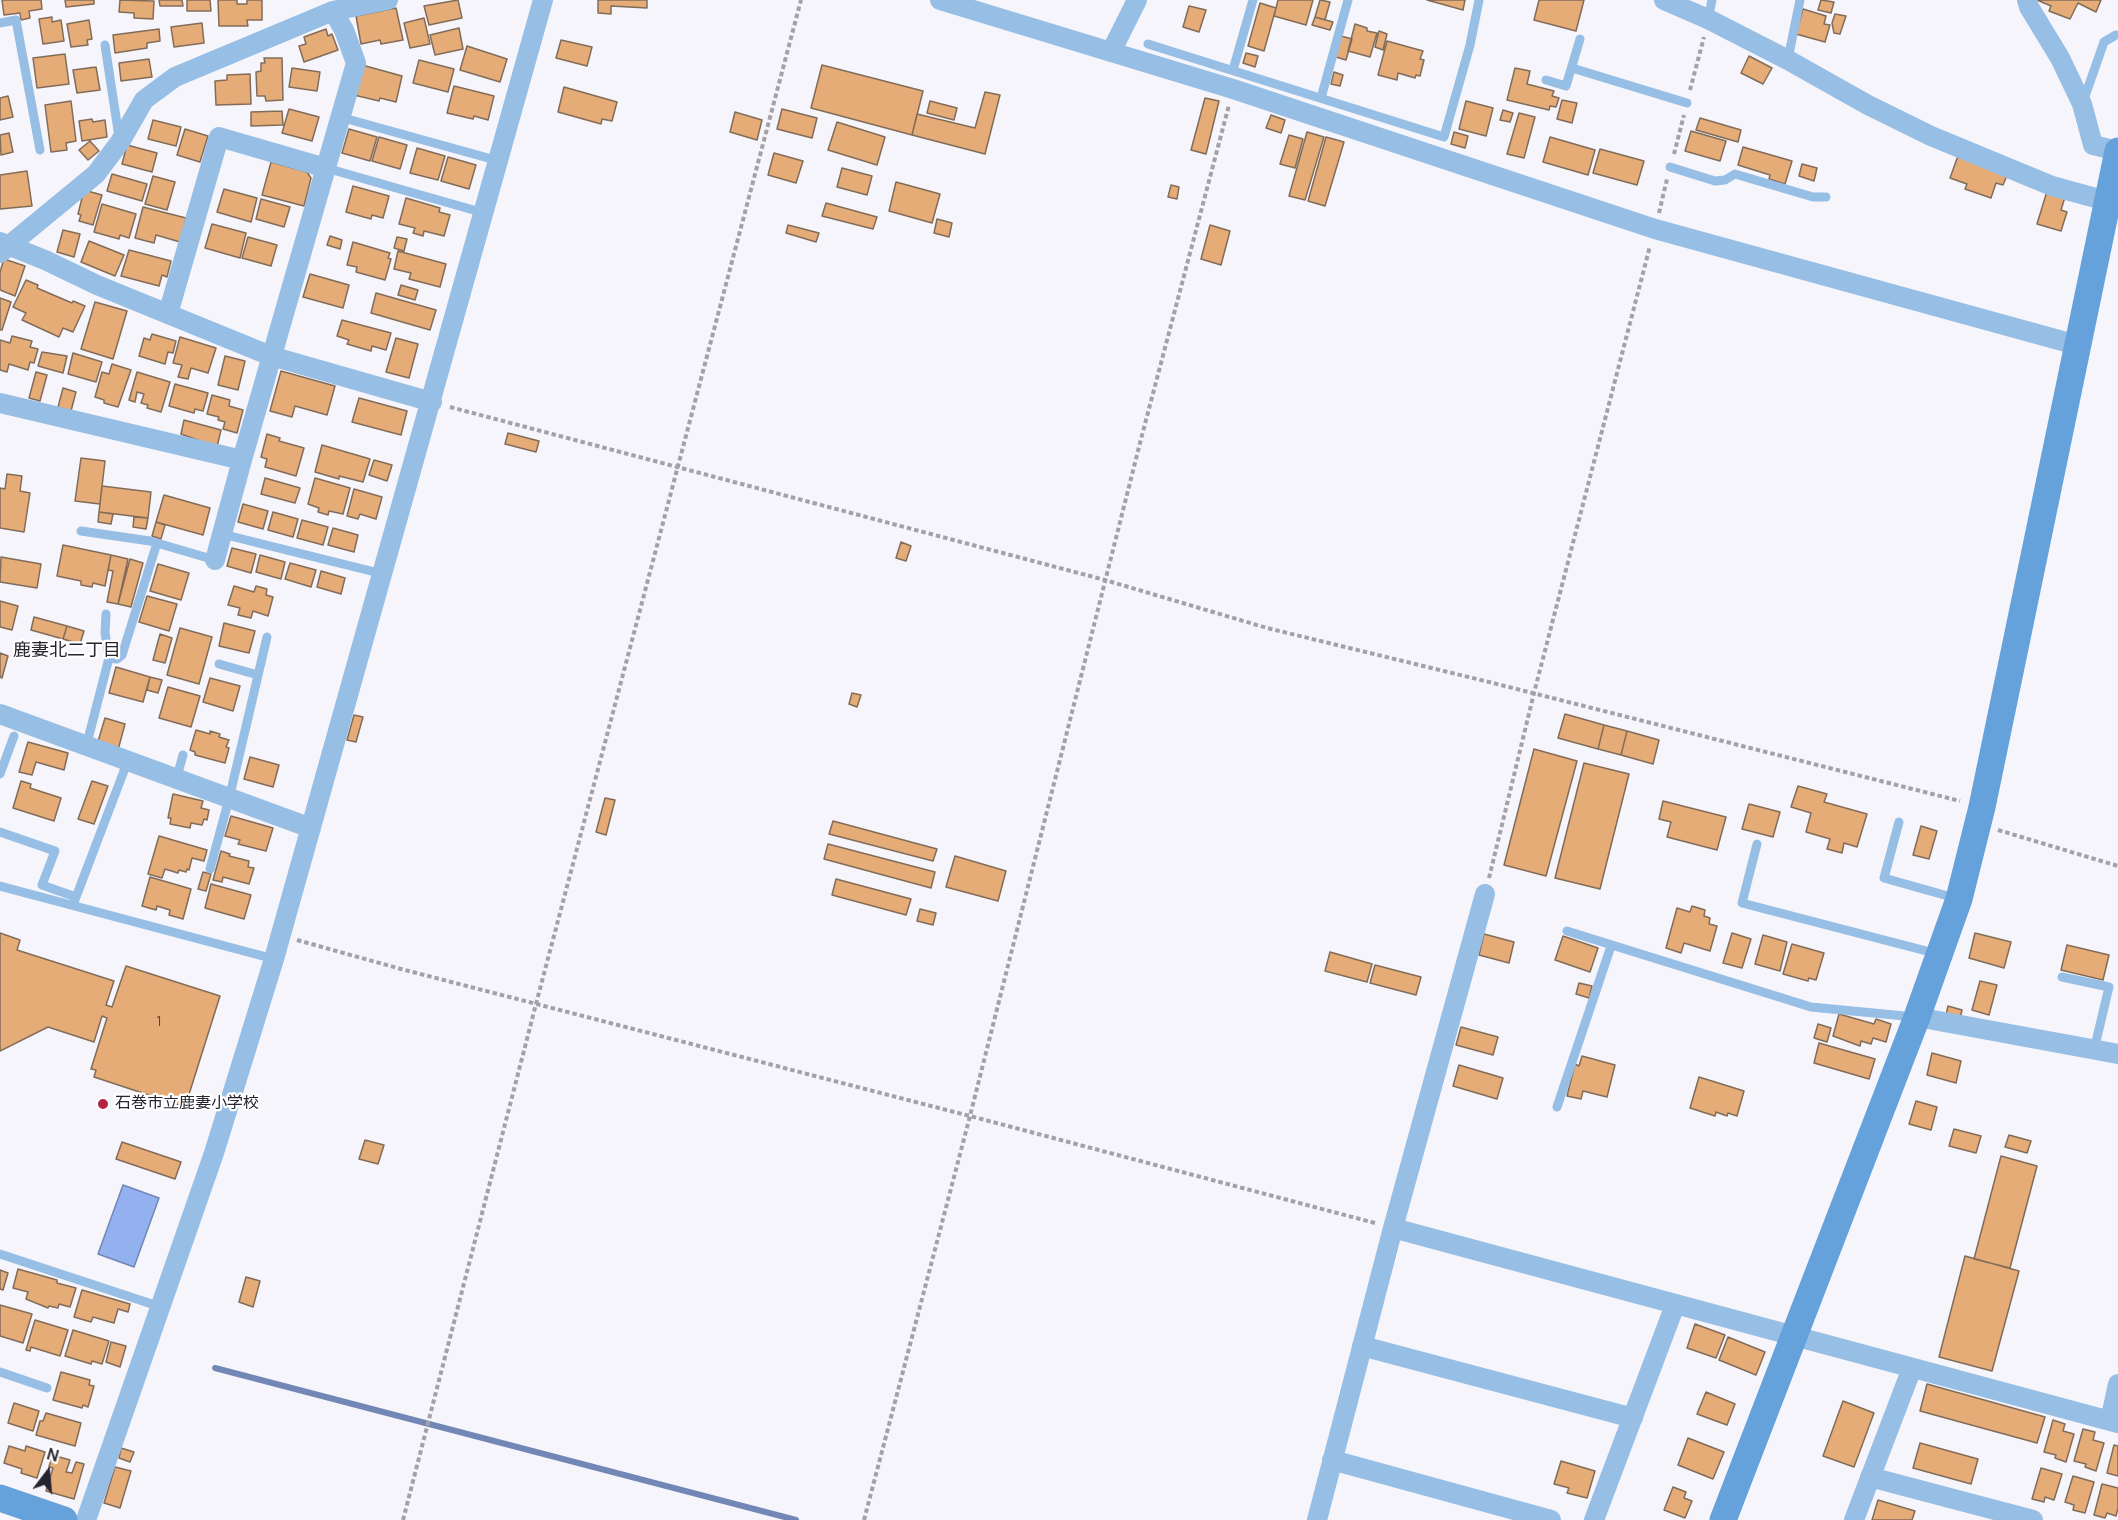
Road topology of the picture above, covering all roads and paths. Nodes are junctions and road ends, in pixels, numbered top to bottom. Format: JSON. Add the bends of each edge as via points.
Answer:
{"nodes":[{"id":1,"x":388,"y":0,"type":"edge"},
{"id":2,"x":543,"y":0,"type":"edge"},
{"id":3,"x":801,"y":0,"type":"edge"},
{"id":4,"x":940,"y":0,"type":"edge"},
{"id":5,"x":1137,"y":0,"type":"edge"},
{"id":6,"x":1253,"y":0,"type":"edge"},
{"id":7,"x":1348,"y":0,"type":"edge"},
{"id":8,"x":1479,"y":0,"type":"edge"},
{"id":9,"x":1664,"y":0,"type":"edge"},
{"id":10,"x":1800,"y":0,"type":"edge"},
{"id":11,"x":2027,"y":0,"type":"edge"},
{"id":12,"x":334,"y":5,"type":"edge"},
{"id":13,"x":1710,"y":9,"type":"edge"},
{"id":14,"x":0,"y":23,"type":"edge"},
{"id":15,"x":2116,"y":35,"type":"dead end"},
{"id":16,"x":1580,"y":39,"type":"dead end"},
{"id":17,"x":1148,"y":44,"type":"dead end"},
{"id":18,"x":105,"y":45,"type":"dead end"},
{"id":19,"x":1111,"y":52,"type":"junction"},
{"id":20,"x":1788,"y":60,"type":"junction"},
{"id":21,"x":1572,"y":68,"type":"junction"},
{"id":22,"x":1233,"y":80,"type":"junction"},
{"id":23,"x":1546,"y":80,"type":"dead end"},
{"id":24,"x":1321,"y":98,"type":"junction"},
{"id":25,"x":1687,"y":103,"type":"junction"},
{"id":26,"x":2082,"y":104,"type":"junction"},
{"id":27,"x":340,"y":117,"type":"junction"},
{"id":28,"x":120,"y":142,"type":"junction"},
{"id":29,"x":40,"y":150,"type":"dead end"},
{"id":30,"x":2118,"y":151,"type":"edge"},
{"id":31,"x":499,"y":160,"type":"junction"},
{"id":32,"x":1670,"y":167,"type":"junction"},
{"id":33,"x":326,"y":168,"type":"junction"},
{"id":34,"x":1826,"y":197,"type":"dead end"},
{"id":35,"x":2112,"y":202,"type":"edge"},
{"id":36,"x":484,"y":213,"type":"junction"},
{"id":37,"x":1654,"y":229,"type":"junction"},
{"id":38,"x":3,"y":246,"type":"edge"},
{"id":39,"x":168,"y":314,"type":"junction"},
{"id":40,"x":2077,"y":345,"type":"junction"},
{"id":41,"x":271,"y":356,"type":"junction"},
{"id":42,"x":432,"y":402,"type":"junction"},
{"id":43,"x":0,"y":403,"type":"edge"},
{"id":44,"x":242,"y":460,"type":"junction"},
{"id":45,"x":678,"y":468,"type":"junction"},
{"id":46,"x":81,"y":531,"type":"dead end"},
{"id":47,"x":222,"y":534,"type":"junction"},
{"id":48,"x":156,"y":543,"type":"junction"},
{"id":49,"x":215,"y":560,"type":"joint"},
{"id":50,"x":383,"y":574,"type":"junction"},
{"id":51,"x":1105,"y":580,"type":"junction"},
{"id":52,"x":106,"y":614,"type":"dead end"},
{"id":53,"x":267,"y":637,"type":"dead end"},
{"id":54,"x":109,"y":658,"type":"junction"},
{"id":55,"x":219,"y":664,"type":"dead end"},
{"id":56,"x":258,"y":675,"type":"junction"},
{"id":57,"x":1534,"y":693,"type":"junction"},
{"id":58,"x":0,"y":714,"type":"edge"},
{"id":59,"x":14,"y":736,"type":"dead end"},
{"id":60,"x":86,"y":747,"type":"junction"},
{"id":61,"x":183,"y":755,"type":"dead end"},
{"id":62,"x":127,"y":763,"type":"junction"},
{"id":63,"x":0,"y":774,"type":"edge"},
{"id":64,"x":176,"y":780,"type":"junction"},
{"id":65,"x":229,"y":799,"type":"junction"},
{"id":66,"x":1979,"y":815,"type":"junction"},
{"id":67,"x":1899,"y":822,"type":"dead end"},
{"id":68,"x":311,"y":828,"type":"junction"},
{"id":69,"x":0,"y":832,"type":"edge"},
{"id":70,"x":1757,"y":844,"type":"dead end"},
{"id":71,"x":2118,"y":866,"type":"edge"},
{"id":72,"x":210,"y":869,"type":"dead end"},
{"id":73,"x":0,"y":886,"type":"edge"},
{"id":74,"x":1485,"y":894,"type":"joint"},
{"id":75,"x":1959,"y":899,"type":"junction"},
{"id":76,"x":75,"y":901,"type":"junction"},
{"id":77,"x":1567,"y":931,"type":"dead end"},
{"id":78,"x":281,"y":935,"type":"junction"},
{"id":79,"x":1611,"y":946,"type":"junction"},
{"id":80,"x":1940,"y":955,"type":"junction"},
{"id":81,"x":274,"y":959,"type":"junction"},
{"id":82,"x":2062,"y":977,"type":"dead end"},
{"id":83,"x":536,"y":1004,"type":"junction"},
{"id":84,"x":1917,"y":1017,"type":"junction"},
{"id":85,"x":2094,"y":1050,"type":"junction"},
{"id":86,"x":2118,"y":1054,"type":"edge"},
{"id":87,"x":1557,"y":1107,"type":"dead end"},
{"id":88,"x":970,"y":1116,"type":"junction"},
{"id":89,"x":1393,"y":1228,"type":"junction"},
{"id":90,"x":0,"y":1254,"type":"edge"},
{"id":91,"x":1676,"y":1305,"type":"junction"},
{"id":92,"x":161,"y":1307,"type":"junction"},
{"id":93,"x":1794,"y":1336,"type":"junction"},
{"id":94,"x":1362,"y":1346,"type":"junction"},
{"id":95,"x":1912,"y":1368,"type":"junction"},
{"id":96,"x":0,"y":1372,"type":"edge"},
{"id":97,"x":2118,"y":1384,"type":"edge"},
{"id":98,"x":47,"y":1388,"type":"dead end"},
{"id":99,"x":1633,"y":1418,"type":"junction"},
{"id":100,"x":2114,"y":1422,"type":"edge"},
{"id":101,"x":1332,"y":1460,"type":"junction"},
{"id":102,"x":1870,"y":1477,"type":"junction"},
{"id":103,"x":0,"y":1498,"type":"edge"},
{"id":104,"x":64,"y":1520,"type":"edge"},
{"id":105,"x":86,"y":1520,"type":"edge"},
{"id":106,"x":403,"y":1520,"type":"edge"},
{"id":107,"x":864,"y":1520,"type":"edge"},
{"id":108,"x":1317,"y":1520,"type":"edge"},
{"id":109,"x":1551,"y":1520,"type":"edge"},
{"id":110,"x":1594,"y":1520,"type":"edge"},
{"id":111,"x":1723,"y":1520,"type":"edge"},
{"id":112,"x":1854,"y":1520,"type":"edge"},
{"id":113,"x":2033,"y":1520,"type":"edge"}],
"edges":[{"from":1,"to":12,"type":"street"},
{"from":2,"to":31,"type":"street"},
{"from":3,"to":45,"type":"path"},
{"from":4,"to":19,"type":"street"},
{"from":5,"to":19,"type":"street"},
{"from":6,"to":22,"type":"lane"},
{"from":7,"to":24,"type":"lane"},
{"from":8,"to":24,"type":"lane","via":[[1444,137]]},
{"from":9,"to":13,"type":"street"},
{"from":10,"to":20,"type":"lane"},
{"from":11,"to":26,"type":"street"},
{"from":12,"to":27,"type":"street","via":[[356,63]]},
{"from":12,"to":28,"type":"street","via":[[175,77],[144,100]]},
{"from":13,"to":20,"type":"street"},
{"from":13,"to":25,"type":"path"},
{"from":14,"to":29,"type":"lane","via":[[16,20]]},
{"from":15,"to":26,"type":"lane","via":[[2104,42]]},
{"from":16,"to":21,"type":"lane"},
{"from":17,"to":22,"type":"lane"},
{"from":18,"to":28,"type":"lane"},
{"from":19,"to":22,"type":"street"},
{"from":20,"to":35,"type":"street","via":[[1931,136],[2052,186]]},
{"from":21,"to":23,"type":"lane","via":[[1566,87]]},
{"from":21,"to":25,"type":"lane"},
{"from":22,"to":24,"type":"lane"},
{"from":22,"to":37,"type":"street"},
{"from":22,"to":51,"type":"path"},
{"from":25,"to":32,"type":"path"},
{"from":26,"to":30,"type":"street","via":[[2092,145]]},
{"from":27,"to":31,"type":"lane"},
{"from":27,"to":33,"type":"street"},
{"from":28,"to":38,"type":"street","via":[[96,174]]},
{"from":30,"to":35,"type":"street"},
{"from":31,"to":36,"type":"street"},
{"from":32,"to":34,"type":"lane","via":[[1714,181],[1735,174],[1813,197]]},
{"from":32,"to":37,"type":"path"},
{"from":33,"to":36,"type":"lane"},
{"from":33,"to":39,"type":"street","via":[[219,137]]},
{"from":33,"to":41,"type":"street"},
{"from":35,"to":40,"type":"street"},
{"from":36,"to":42,"type":"street"},
{"from":37,"to":40,"type":"street"},
{"from":37,"to":57,"type":"path"},
{"from":38,"to":39,"type":"street","via":[[45,260]]},
{"from":39,"to":41,"type":"street"},
{"from":40,"to":66,"type":"street"},
{"from":41,"to":42,"type":"street"},
{"from":41,"to":44,"type":"street"},
{"from":42,"to":45,"type":"path"},
{"from":42,"to":50,"type":"street"},
{"from":43,"to":44,"type":"street"},
{"from":44,"to":47,"type":"street"},
{"from":45,"to":51,"type":"path"},
{"from":45,"to":83,"type":"path"},
{"from":46,"to":48,"type":"lane"},
{"from":47,"to":49,"type":"street"},
{"from":47,"to":50,"type":"lane"},
{"from":48,"to":49,"type":"lane"},
{"from":48,"to":54,"type":"lane","via":[[122,655]]},
{"from":50,"to":68,"type":"street"},
{"from":51,"to":57,"type":"path","via":[[1267,628]]},
{"from":51,"to":88,"type":"path"},
{"from":52,"to":54,"type":"lane"},
{"from":53,"to":56,"type":"lane"},
{"from":54,"to":60,"type":"lane"},
{"from":55,"to":56,"type":"lane"},
{"from":56,"to":65,"type":"lane"},
{"from":57,"to":66,"type":"path"},
{"from":57,"to":74,"type":"path"},
{"from":58,"to":60,"type":"street"},
{"from":59,"to":63,"type":"lane"},
{"from":60,"to":62,"type":"street"},
{"from":61,"to":64,"type":"lane"},
{"from":62,"to":64,"type":"street"},
{"from":62,"to":76,"type":"lane"},
{"from":64,"to":65,"type":"street"},
{"from":65,"to":68,"type":"street"},
{"from":65,"to":72,"type":"lane"},
{"from":66,"to":71,"type":"path"},
{"from":66,"to":75,"type":"street"},
{"from":67,"to":75,"type":"lane","via":[[1884,878]]},
{"from":68,"to":78,"type":"street"},
{"from":69,"to":76,"type":"lane","via":[[55,851],[42,885]]},
{"from":70,"to":80,"type":"lane","via":[[1742,903]]},
{"from":73,"to":76,"type":"lane"},
{"from":74,"to":89,"type":"street"},
{"from":75,"to":80,"type":"street"},
{"from":76,"to":81,"type":"lane"},
{"from":77,"to":79,"type":"lane"},
{"from":78,"to":81,"type":"street"},
{"from":78,"to":83,"type":"path"},
{"from":79,"to":84,"type":"lane","via":[[1811,1007]]},
{"from":79,"to":87,"type":"lane"},
{"from":80,"to":84,"type":"street"},
{"from":81,"to":92,"type":"street"},
{"from":82,"to":85,"type":"lane","via":[[2109,987]]},
{"from":83,"to":88,"type":"path"},
{"from":83,"to":106,"type":"path"},
{"from":84,"to":85,"type":"street"},
{"from":84,"to":93,"type":"street"},
{"from":85,"to":86,"type":"street"},
{"from":88,"to":89,"type":"path"},
{"from":88,"to":107,"type":"path"},
{"from":89,"to":91,"type":"street"},
{"from":89,"to":94,"type":"street"},
{"from":90,"to":92,"type":"lane"},
{"from":91,"to":93,"type":"street"},
{"from":91,"to":99,"type":"street"},
{"from":92,"to":105,"type":"street"},
{"from":93,"to":95,"type":"street"},
{"from":93,"to":111,"type":"street"},
{"from":94,"to":99,"type":"street"},
{"from":94,"to":101,"type":"street"},
{"from":95,"to":100,"type":"street"},
{"from":95,"to":102,"type":"street"},
{"from":96,"to":98,"type":"lane"},
{"from":97,"to":100,"type":"street"},
{"from":99,"to":110,"type":"street"},
{"from":101,"to":108,"type":"street"},
{"from":101,"to":109,"type":"street"},
{"from":102,"to":112,"type":"street"},
{"from":102,"to":113,"type":"street"},
{"from":103,"to":104,"type":"street"}]}
